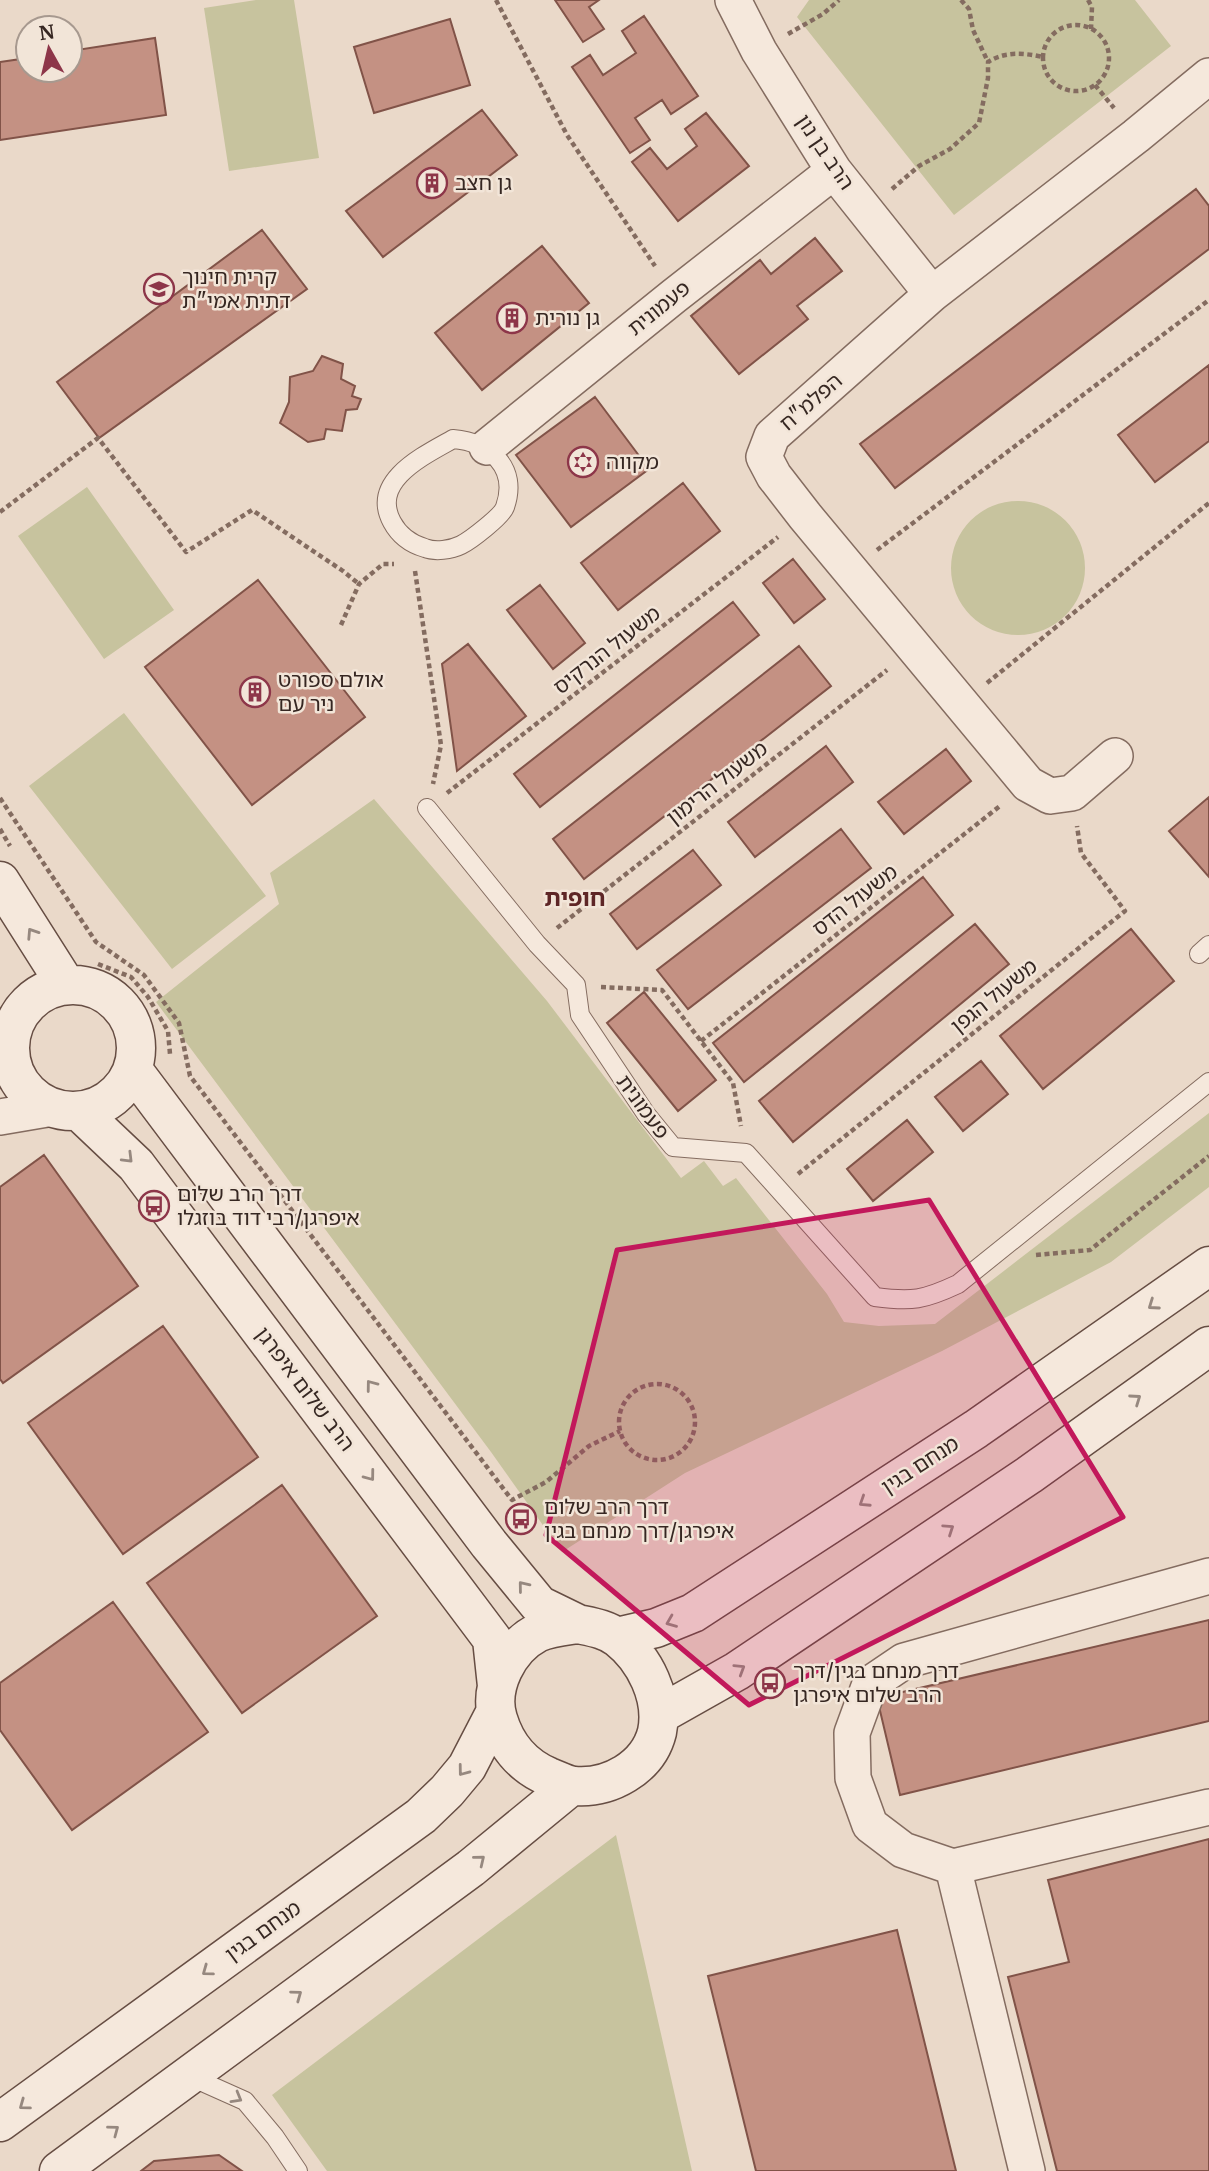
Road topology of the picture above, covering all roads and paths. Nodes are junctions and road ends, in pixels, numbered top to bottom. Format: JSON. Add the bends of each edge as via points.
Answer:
{"nodes":[{"id":1,"x":496,"y":0,"type":"edge"},
{"id":2,"x":733,"y":0,"type":"edge"},
{"id":3,"x":839,"y":0,"type":"edge"},
{"id":4,"x":961,"y":0,"type":"edge"},
{"id":5,"x":1088,"y":0,"type":"edge"},
{"id":6,"x":1091,"y":29,"type":"junction"},
{"id":7,"x":759,"y":51,"type":"junction"},
{"id":8,"x":1043,"y":57,"type":"junction"},
{"id":9,"x":988,"y":62,"type":"junction"},
{"id":10,"x":1209,"y":76,"type":"edge"},
{"id":11,"x":834,"y":171,"type":"junction"},
{"id":12,"x":867,"y":210,"type":"junction"},
{"id":13,"x":932,"y":294,"type":"junction"},
{"id":14,"x":674,"y":296,"type":"junction"},
{"id":15,"x":1209,"y":300,"type":"edge"},
{"id":16,"x":486,"y":447,"type":"junction"},
{"id":17,"x":1209,"y":503,"type":"edge"},
{"id":18,"x":0,"y":512,"type":"edge"},
{"id":19,"x":805,"y":516,"type":"junction"},
{"id":20,"x":412,"y":543,"type":"junction"},
{"id":21,"x":415,"y":566,"type":"junction"},
{"id":22,"x":851,"y":570,"type":"junction"},
{"id":23,"x":359,"y":584,"type":"junction"},
{"id":24,"x":341,"y":625,"type":"dead end"},
{"id":25,"x":916,"y":648,"type":"junction"},
{"id":26,"x":962,"y":704,"type":"junction"},
{"id":27,"x":1115,"y":756,"type":"dead end"},
{"id":28,"x":1028,"y":784,"type":"junction"},
{"id":29,"x":1072,"y":793,"type":"junction"},
{"id":30,"x":0,"y":798,"type":"edge"},
{"id":31,"x":427,"y":808,"type":"junction"},
{"id":32,"x":0,"y":881,"type":"edge"},
{"id":33,"x":537,"y":944,"type":"junction"},
{"id":34,"x":66,"y":985,"type":"junction"},
{"id":35,"x":576,"y":985,"type":"junction"},
{"id":36,"x":6,"y":1032,"type":"edge"},
{"id":37,"x":701,"y":1041,"type":"junction"},
{"id":38,"x":133,"y":1070,"type":"junction"},
{"id":39,"x":1209,"y":1082,"type":"edge"},
{"id":40,"x":66,"y":1110,"type":"junction"},
{"id":41,"x":0,"y":1117,"type":"edge"},
{"id":42,"x":746,"y":1153,"type":"junction"},
{"id":43,"x":1209,"y":1156,"type":"edge"},
{"id":44,"x":778,"y":1189,"type":"junction"},
{"id":45,"x":1090,"y":1250,"type":"dead end"},
{"id":46,"x":1209,"y":1266,"type":"edge"},
{"id":47,"x":1209,"y":1346,"type":"edge"},
{"id":48,"x":620,"y":1431,"type":"junction"},
{"id":49,"x":1209,"y":1576,"type":"edge"},
{"id":50,"x":578,"y":1624,"type":"junction"},
{"id":51,"x":617,"y":1637,"type":"junction"},
{"id":52,"x":496,"y":1699,"type":"junction"},
{"id":53,"x":659,"y":1715,"type":"junction"},
{"id":54,"x":571,"y":1786,"type":"junction"},
{"id":55,"x":1209,"y":1807,"type":"edge"},
{"id":56,"x":953,"y":1867,"type":"junction"},
{"id":57,"x":173,"y":2086,"type":"junction"},
{"id":58,"x":0,"y":2122,"type":"edge"},
{"id":59,"x":60,"y":2171,"type":"edge"},
{"id":60,"x":298,"y":2171,"type":"edge"},
{"id":61,"x":1027,"y":2171,"type":"edge"}],
"edges":[{"from":1,"to":14,"type":"path","via":[[567,135]]},
{"from":2,"to":7,"type":"street","name":"הרב בן נון"},
{"from":3,"to":7,"type":"path","via":[[824,14]]},
{"from":4,"to":9,"type":"path","via":[[969,9]]},
{"from":5,"to":6,"type":"path"},
{"from":6,"to":8,"type":"path","via":[[1069,26],[1059,30],[1050,37]]},
{"from":6,"to":8,"type":"path","via":[[1107,45],[1110,56],[1095,85],[1065,90],[1049,77]]},
{"from":7,"to":11,"type":"street","name":"הרב בן נון"},
{"from":8,"to":9,"type":"path","via":[[1018,53]]},
{"from":9,"to":12,"type":"path","via":[[979,123]]},
{"from":10,"to":13,"type":"street","name":"הפלמ\"ח"},
{"from":11,"to":12,"type":"street","name":"הרב בן נון"},
{"from":11,"to":14,"type":"street","name":"פעמונית"},
{"from":12,"to":13,"type":"street","name":"הרב בן נון"},
{"from":13,"to":19,"type":"street","name":"הפלמ\"ח","via":[[772,436],[764,457]]},
{"from":14,"to":16,"type":"street","name":"פעמונית"},
{"from":15,"to":22,"type":"path"},
{"from":16,"to":20,"type":"lane","via":[[507,475],[505,510],[461,545],[444,550]]},
{"from":16,"to":20,"type":"lane","via":[[453,439],[396,477],[388,489],[389,512],[399,533]]},
{"from":17,"to":26,"type":"path"},
{"from":18,"to":23,"type":"path","via":[[98,438],[187,552],[252,509]]},
{"from":19,"to":22,"type":"street","name":"הפלמ\"ח"},
{"from":19,"to":31,"type":"path","name":"משעול הנרקיס"},
{"from":20,"to":21,"type":"path"},
{"from":21,"to":23,"type":"path","via":[[383,564]]},
{"from":21,"to":31,"type":"path","via":[[441,745]]},
{"from":22,"to":25,"type":"street","name":"הפלמ\"ח"},
{"from":23,"to":24,"type":"path"},
{"from":25,"to":26,"type":"street","name":"הפלמ\"ח"},
{"from":25,"to":33,"type":"path","name":"משעול הרימון"},
{"from":26,"to":28,"type":"street","name":"הפלמ\"ח"},
{"from":27,"to":29,"type":"street"},
{"from":28,"to":29,"type":"street","via":[[1050,796]]},
{"from":28,"to":37,"type":"path","name":"משעול הדס"},
{"from":29,"to":44,"type":"path","name":"משעול הגפן","via":[[1082,853],[1125,911]]},
{"from":30,"to":48,"type":"path","via":[[96,942],[144,975],[179,1023],[190,1076],[512,1500],[546,1482],[589,1446]]},
{"from":31,"to":33,"type":"lane"},
{"from":34,"to":32,"type":"main road","one_way":true},
{"from":33,"to":35,"type":"lane"},
{"from":34,"to":36,"type":"main road","via":[[37,996]]},
{"from":34,"to":38,"type":"main road","via":[[100,992],[125,1012],[135,1038]]},
{"from":35,"to":37,"type":"path","via":[[662,990]]},
{"from":35,"to":42,"type":"lane","name":"פעמונית","via":[[580,1015],[673,1147]]},
{"from":36,"to":40,"type":"main road","via":[[20,1084],[31,1097]]},
{"from":37,"to":42,"type":"path","via":[[733,1083]]},
{"from":38,"to":40,"type":"main road","via":[[112,1098],[99,1106]]},
{"from":50,"to":38,"type":"main road","one_way":true,"via":[[539,1605],[502,1560]]},
{"from":39,"to":44,"type":"lane","via":[[958,1284],[933,1296],[907,1302],[875,1297]]},
{"from":40,"to":41,"type":"street"},
{"from":40,"to":52,"type":"main road","name":"הרב שלום איפרגן","one_way":true,"via":[[136,1165],[492,1639]]},
{"from":42,"to":44,"type":"lane"},
{"from":43,"to":45,"type":"path"},
{"from":46,"to":51,"type":"main road","name":"מנחם בגין","one_way":true,"via":[[976,1429],[693,1613]]},
{"from":53,"to":47,"type":"main road","one_way":true,"via":[[737,1671],[1029,1475]]},
{"from":48,"to":48,"type":"path","via":[[633,1452],[657,1460],[681,1451],[689,1442],[694,1418],[685,1396],[675,1389],[651,1385],[640,1388],[622,1406]]},
{"from":49,"to":56,"type":"street","via":[[904,1661],[870,1684],[852,1733],[853,1778],[870,1825],[903,1850]]},
{"from":50,"to":51,"type":"main road"},
{"from":50,"to":52,"type":"main road","via":[[535,1634],[518,1648],[505,1666]]},
{"from":51,"to":53,"type":"main road","via":[[651,1679]]},
{"from":52,"to":54,"type":"main road","via":[[503,1735],[517,1756],[536,1771]]},
{"from":52,"to":58,"type":"main road","name":"מנחם בגין","one_way":true,"via":[[467,1767],[421,1816]]},
{"from":53,"to":54,"type":"main road","via":[[656,1735],[632,1770],[591,1786]]},
{"from":57,"to":54,"type":"main road","one_way":true,"via":[[471,1868]]},
{"from":55,"to":56,"type":"street"},
{"from":56,"to":61,"type":"street"},
{"from":59,"to":57,"type":"main road","one_way":true},
{"from":57,"to":60,"type":"lane","one_way":true,"via":[[198,2080],[245,2101]]}]}
